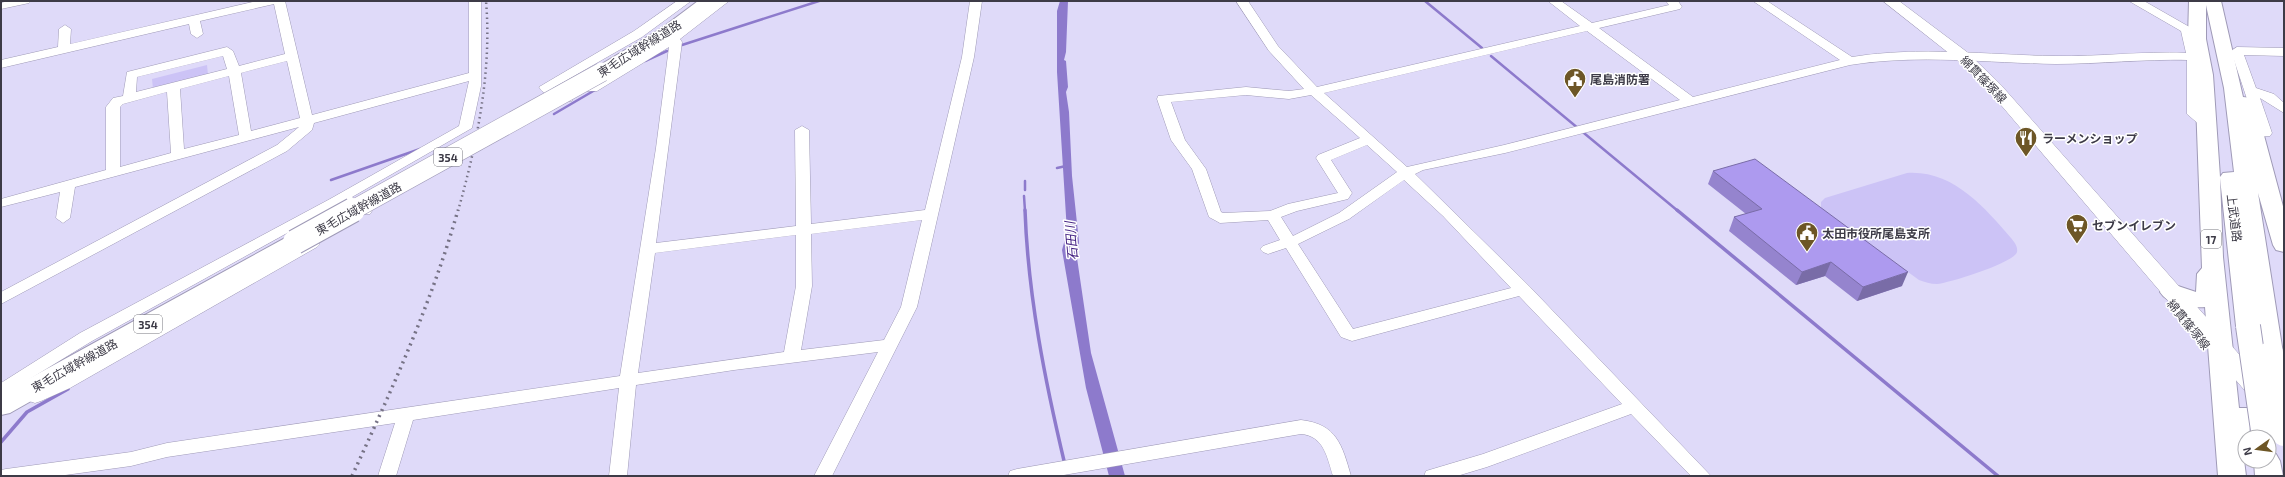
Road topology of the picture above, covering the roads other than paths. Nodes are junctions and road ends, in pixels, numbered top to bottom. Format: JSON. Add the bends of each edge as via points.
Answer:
{"nodes":[{"id":1,"x":25,"y":1,"type":"edge"},
{"id":2,"x":272,"y":1,"type":"edge"},
{"id":3,"x":279,"y":1,"type":"edge"},
{"id":4,"x":475,"y":1,"type":"edge"},
{"id":5,"x":685,"y":1,"type":"edge"},
{"id":6,"x":698,"y":1,"type":"edge"},
{"id":7,"x":709,"y":1,"type":"edge"},
{"id":8,"x":723,"y":1,"type":"edge"},
{"id":9,"x":976,"y":1,"type":"edge"},
{"id":10,"x":1242,"y":1,"type":"edge"},
{"id":11,"x":1554,"y":1,"type":"edge"},
{"id":12,"x":1672,"y":1,"type":"edge"},
{"id":13,"x":1760,"y":1,"type":"edge"},
{"id":14,"x":1890,"y":1,"type":"edge"},
{"id":15,"x":2135,"y":1,"type":"edge"},
{"id":16,"x":2197,"y":1,"type":"edge"},
{"id":17,"x":2213,"y":1,"type":"edge"},
{"id":18,"x":203,"y":3,"type":"dead end"},
{"id":19,"x":1,"y":6,"type":"edge"},
{"id":20,"x":200,"y":17,"type":"junction"},
{"id":21,"x":1590,"y":28,"type":"junction"},
{"id":22,"x":65,"y":29,"type":"dead end"},
{"id":23,"x":197,"y":34,"type":"dead end"},
{"id":24,"x":673,"y":38,"type":"junction"},
{"id":25,"x":2221,"y":38,"type":"junction"},
{"id":26,"x":64,"y":49,"type":"junction"},
{"id":27,"x":2284,"y":52,"type":"edge"},
{"id":28,"x":1961,"y":55,"type":"junction"},
{"id":29,"x":292,"y":56,"type":"junction"},
{"id":30,"x":2193,"y":56,"type":"junction"},
{"id":31,"x":1850,"y":61,"type":"junction"},
{"id":32,"x":1,"y":64,"type":"edge"},
{"id":33,"x":598,"y":70,"type":"junction"},
{"id":34,"x":234,"y":71,"type":"junction"},
{"id":35,"x":475,"y":76,"type":"junction"},
{"id":36,"x":173,"y":87,"type":"junction"},
{"id":37,"x":1314,"y":91,"type":"junction"},
{"id":38,"x":2252,"y":91,"type":"junction"},
{"id":39,"x":129,"y":98,"type":"junction"},
{"id":40,"x":1691,"y":102,"type":"junction"},
{"id":41,"x":2284,"y":110,"type":"edge"},
{"id":42,"x":307,"y":121,"type":"junction"},
{"id":43,"x":2206,"y":123,"type":"junction"},
{"id":44,"x":802,"y":130,"type":"dead end"},
{"id":45,"x":2253,"y":133,"type":"junction"},
{"id":46,"x":246,"y":138,"type":"junction"},
{"id":47,"x":1369,"y":139,"type":"junction"},
{"id":48,"x":178,"y":156,"type":"junction"},
{"id":49,"x":1406,"y":172,"type":"junction"},
{"id":50,"x":113,"y":173,"type":"junction"},
{"id":51,"x":68,"y":185,"type":"junction"},
{"id":52,"x":334,"y":201,"type":"junction"},
{"id":53,"x":1,"y":203,"type":"edge"},
{"id":54,"x":2096,"y":206,"type":"junction"},
{"id":55,"x":931,"y":214,"type":"junction"},
{"id":56,"x":1272,"y":215,"type":"junction"},
{"id":57,"x":63,"y":218,"type":"dead end"},
{"id":58,"x":804,"y":229,"type":"junction"},
{"id":59,"x":1289,"y":243,"type":"junction"},
{"id":60,"x":2284,"y":245,"type":"edge"},
{"id":61,"x":648,"y":249,"type":"junction"},
{"id":62,"x":1268,"y":249,"type":"dead end"},
{"id":63,"x":2212,"y":257,"type":"junction"},
{"id":64,"x":1523,"y":290,"type":"junction"},
{"id":65,"x":2172,"y":292,"type":"junction"},
{"id":66,"x":1,"y":299,"type":"edge"},
{"id":67,"x":888,"y":345,"type":"junction"},
{"id":68,"x":791,"y":357,"type":"junction"},
{"id":69,"x":2221,"y":357,"type":"junction"},
{"id":70,"x":628,"y":380,"type":"junction"},
{"id":71,"x":2249,"y":398,"type":"joint"},
{"id":72,"x":2,"y":399,"type":"edge"},
{"id":73,"x":1634,"y":406,"type":"junction"},
{"id":74,"x":413,"y":414,"type":"junction"},
{"id":75,"x":2278,"y":425,"type":"edge"},
{"id":76,"x":2284,"y":441,"type":"edge"},
{"id":77,"x":2231,"y":467,"type":"edge"},
{"id":78,"x":6,"y":476,"type":"edge"},
{"id":79,"x":387,"y":476,"type":"edge"},
{"id":80,"x":618,"y":476,"type":"edge"},
{"id":81,"x":824,"y":476,"type":"edge"},
{"id":82,"x":1017,"y":476,"type":"edge"},
{"id":83,"x":1342,"y":476,"type":"edge"},
{"id":84,"x":1433,"y":476,"type":"edge"},
{"id":85,"x":1702,"y":476,"type":"edge"}],
"edges":[{"from":1,"to":19,"type":"street"},
{"from":2,"to":20,"type":"street"},
{"from":3,"to":29,"type":"street"},
{"from":4,"to":35,"type":"street"},
{"from":5,"to":24,"type":"street","via":[[638,34],[545,88],[569,99],[575,98]]},
{"from":6,"to":33,"type":"highway","name":"東毛広域幹線道路","number":"354"},
{"from":7,"to":33,"type":"highway","name":"東毛広域幹線道路","number":"354","via":[[651,43]]},
{"from":8,"to":24,"type":"street"},
{"from":9,"to":55,"type":"street","via":[[968,57]]},
{"from":10,"to":37,"type":"street","via":[[1273,48]]},
{"from":11,"to":21,"type":"street"},
{"from":12,"to":21,"type":"street","via":[[1676,7]]},
{"from":13,"to":31,"type":"street"},
{"from":14,"to":28,"type":"main road","name":"綿貫篠塚線"},
{"from":15,"to":30,"type":"street","via":[[2186,27]]},
{"from":16,"to":43,"type":"highway","number":"17","via":[[2197,39],[2204,75]]},
{"from":16,"to":75,"type":"highway","name":"上武道路","number":"17","bridge":true,"via":[[2217,85],[2248,326]]},
{"from":17,"to":25,"type":"highway","name":"上武道路"},
{"from":18,"to":20,"type":"street"},
{"from":20,"to":23,"type":"street"},
{"from":20,"to":26,"type":"street"},
{"from":21,"to":37,"type":"street"},
{"from":21,"to":40,"type":"street"},
{"from":22,"to":26,"type":"street"},
{"from":24,"to":61,"type":"street","via":[[676,42]]},
{"from":25,"to":45,"type":"highway","via":[[2233,63]]},
{"from":25,"to":75,"type":"highway","name":"上武道路","bridge":true,"via":[[2233,88],[2271,353]]},
{"from":26,"to":32,"type":"street"},
{"from":27,"to":38,"type":"street","via":[[2237,51]]},
{"from":28,"to":30,"type":"street","via":[[2057,60]]},
{"from":28,"to":31,"type":"street","via":[[1895,54]]},
{"from":28,"to":54,"type":"main road","name":"綿貫篠塚線","via":[[1995,88]]},
{"from":29,"to":34,"type":"street"},
{"from":29,"to":42,"type":"street"},
{"from":30,"to":43,"type":"street","via":[[2194,114]]},
{"from":31,"to":40,"type":"street"},
{"from":33,"to":72,"type":"highway","name":"東毛広域幹線道路","number":"354","bridge":true},
{"from":34,"to":36,"type":"street"},
{"from":34,"to":39,"type":"street","via":[[227,51],[137,73],[130,78]]},
{"from":34,"to":46,"type":"street"},
{"from":35,"to":42,"type":"street"},
{"from":35,"to":52,"type":"street","via":[[469,118],[463,131]]},
{"from":36,"to":39,"type":"street"},
{"from":36,"to":48,"type":"street"},
{"from":37,"to":47,"type":"street"},
{"from":37,"to":56,"type":"street","via":[[1288,95],[1246,91],[1163,99],[1178,140],[1199,169],[1214,214],[1220,218]]},
{"from":38,"to":41,"type":"street","via":[[2269,97]]},
{"from":38,"to":45,"type":"street","via":[[2265,133]]},
{"from":39,"to":50,"type":"street","via":[[118,101],[113,107]]},
{"from":40,"to":49,"type":"street","via":[[1505,149],[1427,164]]},
{"from":42,"to":46,"type":"street"},
{"from":42,"to":66,"type":"street","via":[[307,128],[282,148]]},
{"from":43,"to":63,"type":"highway","number":"17"},
{"from":44,"to":58,"type":"street"},
{"from":45,"to":60,"type":"highway"},
{"from":46,"to":48,"type":"street"},
{"from":47,"to":49,"type":"street"},
{"from":47,"to":56,"type":"street","via":[[1322,158],[1345,193],[1343,196],[1293,207]]},
{"from":48,"to":50,"type":"street"},
{"from":49,"to":59,"type":"street","via":[[1345,216]]},
{"from":49,"to":64,"type":"street"},
{"from":50,"to":51,"type":"street"},
{"from":51,"to":53,"type":"street"},
{"from":51,"to":57,"type":"street"},
{"from":52,"to":72,"type":"street","via":[[22,376]]},
{"from":52,"to":72,"type":"street","via":[[350,200],[365,213],[64,384],[27,400]]},
{"from":54,"to":65,"type":"main road","name":"綿貫篠塚線"},
{"from":54,"to":69,"type":"main road","name":"綿貫篠塚線","via":[[2102,220]]},
{"from":55,"to":58,"type":"street"},
{"from":55,"to":67,"type":"street","via":[[909,307]]},
{"from":56,"to":59,"type":"street"},
{"from":58,"to":61,"type":"street"},
{"from":58,"to":68,"type":"street","via":[[804,286]]},
{"from":59,"to":62,"type":"street"},
{"from":59,"to":64,"type":"street","via":[[1347,333],[1352,335]]},
{"from":61,"to":70,"type":"street"},
{"from":63,"to":65,"type":"highway","via":[[2208,269],[2208,294],[2204,299],[2192,300]]},
{"from":63,"to":69,"type":"highway","number":"17"},
{"from":64,"to":73,"type":"street"},
{"from":65,"to":69,"type":"main road","name":"綿貫篠塚線"},
{"from":67,"to":68,"type":"street"},
{"from":67,"to":81,"type":"street"},
{"from":68,"to":70,"type":"street"},
{"from":69,"to":71,"type":"main road","name":"綿貫篠塚線"},
{"from":69,"to":75,"type":"main road","name":"綿貫篠塚線"},
{"from":69,"to":77,"type":"highway","number":"17"},
{"from":70,"to":74,"type":"street"},
{"from":70,"to":80,"type":"street"},
{"from":71,"to":75,"type":"highway"},
{"from":73,"to":84,"type":"street","via":[[1486,460]]},
{"from":73,"to":85,"type":"street"},
{"from":74,"to":78,"type":"street","via":[[168,450],[132,459]]},
{"from":74,"to":79,"type":"street"},
{"from":75,"to":76,"type":"main road","name":"綿貫篠塚線"},
{"from":75,"to":77,"type":"highway","via":[[2248,416],[2238,419]]},
{"from":82,"to":83,"type":"street","via":[[1282,429],[1310,427],[1323,433],[1331,442]]}]}
